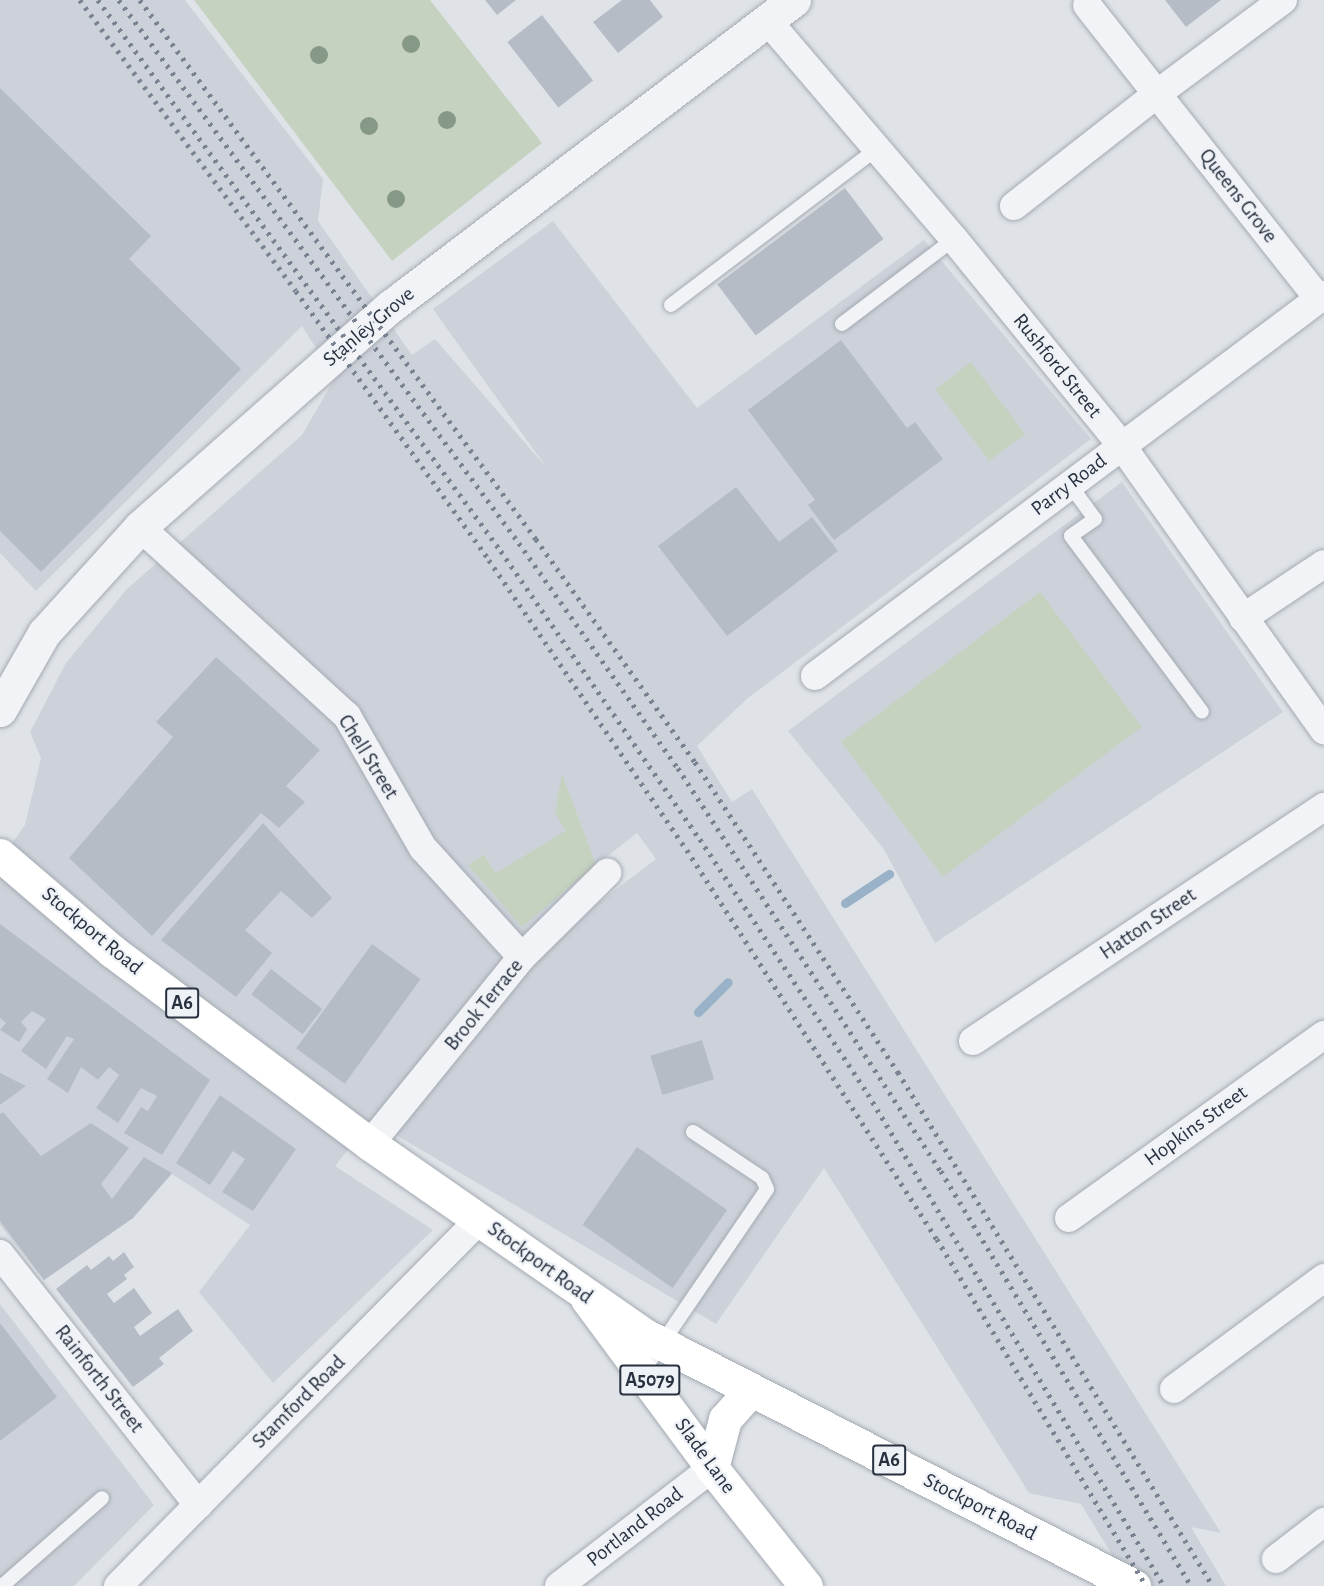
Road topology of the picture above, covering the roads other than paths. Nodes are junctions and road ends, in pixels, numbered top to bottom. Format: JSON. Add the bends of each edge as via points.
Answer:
{"nodes":[{"id":1,"x":794,"y":0,"type":"edge"},
{"id":2,"x":1276,"y":2,"type":"edge"},
{"id":3,"x":1087,"y":4,"type":"dead end"},
{"id":4,"x":767,"y":20,"type":"junction"},
{"id":5,"x":1157,"y":94,"type":"junction"},
{"id":6,"x":875,"y":150,"type":"junction"},
{"id":7,"x":1014,"y":206,"type":"dead end"},
{"id":8,"x":954,"y":239,"type":"junction"},
{"id":9,"x":1322,"y":297,"type":"edge"},
{"id":10,"x":671,"y":305,"type":"dead end"},
{"id":11,"x":842,"y":324,"type":"dead end"},
{"id":12,"x":1122,"y":446,"type":"junction"},
{"id":13,"x":1070,"y":484,"type":"junction"},
{"id":14,"x":140,"y":527,"type":"junction"},
{"id":15,"x":1324,"y":564,"type":"edge"},
{"id":16,"x":1243,"y":618,"type":"junction"},
{"id":17,"x":815,"y":676,"type":"dead end"},
{"id":18,"x":0,"y":710,"type":"edge"},
{"id":19,"x":1202,"y":712,"type":"dead end"},
{"id":20,"x":1324,"y":730,"type":"edge"},
{"id":21,"x":1324,"y":807,"type":"edge"},
{"id":22,"x":0,"y":855,"type":"edge"},
{"id":23,"x":607,"y":873,"type":"dead end"},
{"id":24,"x":522,"y":957,"type":"junction"},
{"id":25,"x":1324,"y":1035,"type":"edge"},
{"id":26,"x":973,"y":1041,"type":"dead end"},
{"id":27,"x":693,"y":1132,"type":"dead end"},
{"id":28,"x":370,"y":1144,"type":"junction"},
{"id":29,"x":1069,"y":1218,"type":"dead end"},
{"id":30,"x":480,"y":1219,"type":"junction"},
{"id":31,"x":0,"y":1254,"type":"edge"},
{"id":32,"x":1324,"y":1278,"type":"edge"},
{"id":33,"x":585,"y":1296,"type":"junction"},
{"id":34,"x":664,"y":1345,"type":"junction"},
{"id":35,"x":643,"y":1371,"type":"junction"},
{"id":36,"x":1174,"y":1389,"type":"dead end"},
{"id":37,"x":750,"y":1391,"type":"junction"},
{"id":38,"x":712,"y":1468,"type":"junction"},
{"id":39,"x":102,"y":1498,"type":"dead end"},
{"id":40,"x":198,"y":1505,"type":"junction"},
{"id":41,"x":1324,"y":1522,"type":"edge"},
{"id":42,"x":1276,"y":1559,"type":"dead end"},
{"id":43,"x":2,"y":1586,"type":"edge"},
{"id":44,"x":118,"y":1586,"type":"edge"},
{"id":45,"x":559,"y":1586,"type":"edge"},
{"id":46,"x":806,"y":1586,"type":"edge"},
{"id":47,"x":1134,"y":1586,"type":"edge"}],
"edges":[{"from":1,"to":4,"type":"street","name":"Stanley Grove"},
{"from":2,"to":5,"type":"street"},
{"from":3,"to":5,"type":"street","name":"Queens Grove"},
{"from":4,"to":6,"type":"street","name":"Rushford Street"},
{"from":4,"to":14,"type":"street","name":"Stanley Grove","via":[[391,306]]},
{"from":5,"to":7,"type":"street"},
{"from":5,"to":9,"type":"street","name":"Queens Grove"},
{"from":6,"to":8,"type":"street","name":"Rushford Street"},
{"from":6,"to":10,"type":"lane"},
{"from":8,"to":11,"type":"lane"},
{"from":8,"to":12,"type":"street","name":"Rushford Street"},
{"from":9,"to":12,"type":"street","name":"Parry Road"},
{"from":12,"to":13,"type":"street","name":"Parry Road"},
{"from":12,"to":16,"type":"street","name":"Rushford Street"},
{"from":13,"to":17,"type":"street","name":"Parry Road"},
{"from":13,"to":19,"type":"lane","via":[[1095,519],[1071,536]]},
{"from":14,"to":18,"type":"street","name":"Stanley Grove","via":[[44,633]]},
{"from":14,"to":24,"type":"street","name":"Chell Street","via":[[347,716],[423,848]]},
{"from":15,"to":16,"type":"street"},
{"from":16,"to":20,"type":"street","name":"Rushford Street"},
{"from":21,"to":26,"type":"street","name":"Hatton Street"},
{"from":22,"to":28,"type":"main road","name":"Stockport Road","number":"A6","via":[[112,951]]},
{"from":23,"to":24,"type":"street","name":"Brook Terrace"},
{"from":24,"to":28,"type":"street","name":"Brook Terrace"},
{"from":25,"to":29,"type":"street","name":"Hopkins Street"},
{"from":27,"to":34,"type":"lane","via":[[762,1178],[767,1189]]},
{"from":28,"to":30,"type":"main road","name":"Stockport Road","number":"A6"},
{"from":30,"to":33,"type":"main road","name":"Stockport Road","number":"A6"},
{"from":30,"to":40,"type":"street","name":"Stamford Road"},
{"from":31,"to":40,"type":"street","name":"Rainforth Street"},
{"from":32,"to":36,"type":"street"},
{"from":33,"to":34,"type":"main road","name":"Stockport Road","number":"A6"},
{"from":33,"to":35,"type":"main road","name":"Slade Lane","number":"A5079"},
{"from":34,"to":35,"type":"lane"},
{"from":34,"to":37,"type":"main road","name":"Stockport Road","number":"A6"},
{"from":35,"to":38,"type":"main road","name":"Slade Lane","number":"A5079"},
{"from":37,"to":38,"type":"main road","via":[[725,1419]]},
{"from":37,"to":47,"type":"main road","name":"Stockport Road","number":"A6"},
{"from":38,"to":45,"type":"street","name":"Portland Road"},
{"from":38,"to":46,"type":"main road","name":"Slade Lane","number":"A5079"},
{"from":39,"to":43,"type":"lane"},
{"from":40,"to":44,"type":"street","name":"Stamford Road"},
{"from":41,"to":42,"type":"street"}]}
